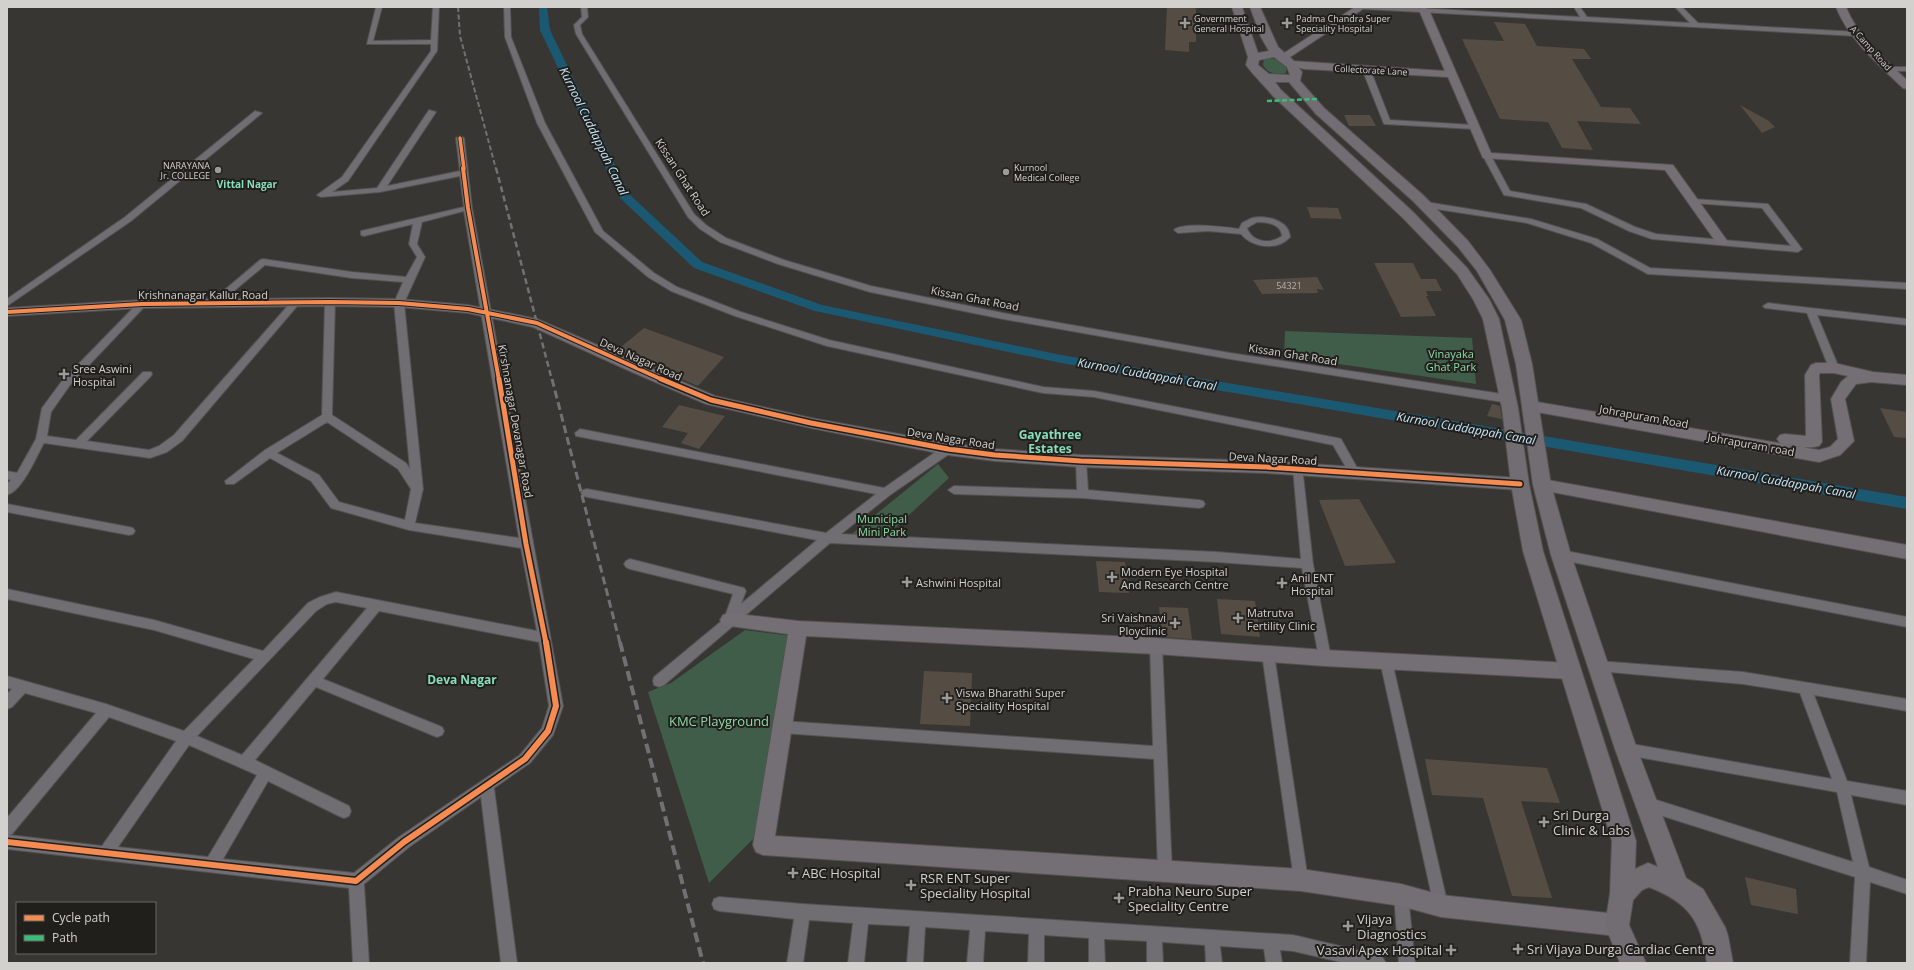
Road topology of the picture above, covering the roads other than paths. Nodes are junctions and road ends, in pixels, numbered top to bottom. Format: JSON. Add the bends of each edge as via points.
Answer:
{"nodes":[{"id":1,"x":379,"y":7,"type":"edge"},
{"id":2,"x":436,"y":7,"type":"edge"},
{"id":3,"x":507,"y":7,"type":"edge"},
{"id":4,"x":584,"y":7,"type":"edge"},
{"id":5,"x":1237,"y":7,"type":"edge"},
{"id":6,"x":1255,"y":7,"type":"edge"},
{"id":7,"x":1363,"y":7,"type":"edge"},
{"id":8,"x":1577,"y":7,"type":"edge"},
{"id":9,"x":1678,"y":7,"type":"edge"},
{"id":10,"x":1841,"y":7,"type":"edge"},
{"id":11,"x":1424,"y":10,"type":"junction"},
{"id":12,"x":1585,"y":20,"type":"junction"},
{"id":13,"x":1696,"y":25,"type":"junction"},
{"id":14,"x":1198,"y":28,"type":"dead end"},
{"id":15,"x":1245,"y":30,"type":"junction"},
{"id":16,"x":1857,"y":34,"type":"junction"},
{"id":17,"x":434,"y":42,"type":"junction"},
{"id":18,"x":1254,"y":57,"type":"junction"},
{"id":19,"x":1289,"y":65,"type":"junction"},
{"id":20,"x":1889,"y":69,"type":"junction"},
{"id":21,"x":1907,"y":69,"type":"edge"},
{"id":22,"x":1367,"y":72,"type":"junction"},
{"id":23,"x":1451,"y":76,"type":"junction"},
{"id":24,"x":1265,"y":78,"type":"junction"},
{"id":25,"x":1907,"y":86,"type":"edge"},
{"id":26,"x":432,"y":112,"type":"dead end"},
{"id":27,"x":258,"y":113,"type":"dead end"},
{"id":28,"x":1474,"y":127,"type":"junction"},
{"id":29,"x":460,"y":138,"type":"dead end"},
{"id":30,"x":1487,"y":156,"type":"junction"},
{"id":31,"x":464,"y":173,"type":"junction"},
{"id":32,"x":380,"y":190,"type":"junction"},
{"id":33,"x":1693,"y":201,"type":"junction"},
{"id":34,"x":1426,"y":205,"type":"junction"},
{"id":35,"x":468,"y":208,"type":"junction"},
{"id":36,"x":418,"y":221,"type":"junction"},
{"id":37,"x":1178,"y":230,"type":"dead end"},
{"id":38,"x":1244,"y":232,"type":"dead end"},
{"id":39,"x":364,"y":233,"type":"dead end"},
{"id":40,"x":1722,"y":242,"type":"junction"},
{"id":41,"x":409,"y":280,"type":"junction"},
{"id":42,"x":1907,"y":286,"type":"edge"},
{"id":43,"x":330,"y":302,"type":"junction"},
{"id":44,"x":7,"y":303,"type":"edge"},
{"id":45,"x":295,"y":303,"type":"junction"},
{"id":46,"x":400,"y":303,"type":"junction"},
{"id":47,"x":142,"y":304,"type":"junction"},
{"id":48,"x":213,"y":304,"type":"junction"},
{"id":49,"x":1768,"y":306,"type":"dead end"},
{"id":50,"x":1810,"y":310,"type":"junction"},
{"id":51,"x":7,"y":312,"type":"edge"},
{"id":52,"x":487,"y":313,"type":"junction"},
{"id":53,"x":1907,"y":322,"type":"edge"},
{"id":54,"x":1834,"y":368,"type":"junction"},
{"id":55,"x":147,"y":374,"type":"dead end"},
{"id":56,"x":1877,"y":377,"type":"junction"},
{"id":57,"x":1907,"y":380,"type":"edge"},
{"id":58,"x":1510,"y":403,"type":"junction"},
{"id":59,"x":1531,"y":405,"type":"junction"},
{"id":60,"x":327,"y":417,"type":"junction"},
{"id":61,"x":580,"y":433,"type":"dead end"},
{"id":62,"x":41,"y":439,"type":"junction"},
{"id":63,"x":78,"y":444,"type":"junction"},
{"id":64,"x":948,"y":449,"type":"junction"},
{"id":65,"x":270,"y":453,"type":"junction"},
{"id":66,"x":1081,"y":461,"type":"junction"},
{"id":67,"x":1298,"y":469,"type":"junction"},
{"id":68,"x":1355,"y":472,"type":"junction"},
{"id":69,"x":7,"y":475,"type":"edge"},
{"id":70,"x":20,"y":477,"type":"junction"},
{"id":71,"x":230,"y":481,"type":"dead end"},
{"id":72,"x":1520,"y":484,"type":"junction"},
{"id":73,"x":1542,"y":485,"type":"junction"},
{"id":74,"x":417,"y":489,"type":"junction"},
{"id":75,"x":7,"y":490,"type":"edge"},
{"id":76,"x":954,"y":490,"type":"dead end"},
{"id":77,"x":886,"y":492,"type":"junction"},
{"id":78,"x":587,"y":493,"type":"dead end"},
{"id":79,"x":1083,"y":494,"type":"junction"},
{"id":80,"x":1199,"y":504,"type":"dead end"},
{"id":81,"x":7,"y":508,"type":"edge"},
{"id":82,"x":409,"y":526,"type":"junction"},
{"id":83,"x":129,"y":531,"type":"dead end"},
{"id":84,"x":828,"y":538,"type":"junction"},
{"id":85,"x":526,"y":544,"type":"junction"},
{"id":86,"x":1907,"y":552,"type":"edge"},
{"id":87,"x":1561,"y":555,"type":"junction"},
{"id":88,"x":630,"y":564,"type":"dead end"},
{"id":89,"x":1307,"y":564,"type":"junction"},
{"id":90,"x":7,"y":594,"type":"edge"},
{"id":91,"x":376,"y":606,"type":"junction"},
{"id":92,"x":729,"y":620,"type":"junction"},
{"id":93,"x":1907,"y":622,"type":"edge"},
{"id":94,"x":798,"y":628,"type":"junction"},
{"id":95,"x":545,"y":638,"type":"junction"},
{"id":96,"x":1156,"y":646,"type":"junction"},
{"id":97,"x":1268,"y":654,"type":"junction"},
{"id":98,"x":265,"y":657,"type":"junction"},
{"id":99,"x":1325,"y":658,"type":"junction"},
{"id":100,"x":1386,"y":661,"type":"junction"},
{"id":101,"x":1598,"y":666,"type":"junction"},
{"id":102,"x":1571,"y":671,"type":"junction"},
{"id":103,"x":314,"y":681,"type":"junction"},
{"id":104,"x":659,"y":681,"type":"dead end"},
{"id":105,"x":7,"y":682,"type":"edge"},
{"id":106,"x":23,"y":686,"type":"junction"},
{"id":107,"x":1805,"y":688,"type":"junction"},
{"id":108,"x":7,"y":703,"type":"edge"},
{"id":109,"x":1907,"y":705,"type":"edge"},
{"id":110,"x":106,"y":710,"type":"junction"},
{"id":111,"x":782,"y":727,"type":"junction"},
{"id":112,"x":437,"y":731,"type":"dead end"},
{"id":113,"x":186,"y":738,"type":"junction"},
{"id":114,"x":1626,"y":749,"type":"junction"},
{"id":115,"x":1160,"y":753,"type":"junction"},
{"id":116,"x":245,"y":762,"type":"junction"},
{"id":117,"x":266,"y":772,"type":"junction"},
{"id":118,"x":1842,"y":786,"type":"junction"},
{"id":119,"x":487,"y":787,"type":"junction"},
{"id":120,"x":1907,"y":798,"type":"edge"},
{"id":121,"x":1647,"y":804,"type":"junction"},
{"id":122,"x":344,"y":811,"type":"dead end"},
{"id":123,"x":7,"y":829,"type":"edge"},
{"id":124,"x":7,"y":842,"type":"edge"},
{"id":125,"x":106,"y":852,"type":"junction"},
{"id":126,"x":212,"y":864,"type":"junction"},
{"id":127,"x":1165,"y":871,"type":"junction"},
{"id":128,"x":1863,"y":872,"type":"junction"},
{"id":129,"x":1301,"y":880,"type":"junction"},
{"id":130,"x":356,"y":881,"type":"junction"},
{"id":131,"x":1677,"y":886,"type":"junction"},
{"id":132,"x":1907,"y":887,"type":"edge"},
{"id":133,"x":1622,"y":894,"type":"junction"},
{"id":134,"x":1401,"y":895,"type":"junction"},
{"id":135,"x":719,"y":904,"type":"dead end"},
{"id":136,"x":1441,"y":906,"type":"junction"},
{"id":137,"x":802,"y":912,"type":"junction"},
{"id":138,"x":861,"y":915,"type":"junction"},
{"id":139,"x":918,"y":919,"type":"junction"},
{"id":140,"x":978,"y":922,"type":"junction"},
{"id":141,"x":1617,"y":925,"type":"junction"},
{"id":142,"x":1037,"y":926,"type":"junction"},
{"id":143,"x":1096,"y":930,"type":"junction"},
{"id":144,"x":1154,"y":934,"type":"junction"},
{"id":145,"x":1212,"y":938,"type":"junction"},
{"id":146,"x":1271,"y":942,"type":"junction"},
{"id":147,"x":361,"y":963,"type":"edge"},
{"id":148,"x":509,"y":963,"type":"edge"},
{"id":149,"x":795,"y":963,"type":"edge"},
{"id":150,"x":856,"y":963,"type":"edge"},
{"id":151,"x":915,"y":963,"type":"edge"},
{"id":152,"x":976,"y":963,"type":"edge"},
{"id":153,"x":1036,"y":963,"type":"edge"},
{"id":154,"x":1096,"y":963,"type":"edge"},
{"id":155,"x":1155,"y":963,"type":"edge"},
{"id":156,"x":1214,"y":963,"type":"edge"},
{"id":157,"x":1274,"y":963,"type":"edge"},
{"id":158,"x":1378,"y":963,"type":"edge"},
{"id":159,"x":1407,"y":963,"type":"edge"},
{"id":160,"x":1633,"y":963,"type":"edge"},
{"id":161,"x":1720,"y":963,"type":"edge"},
{"id":162,"x":1858,"y":963,"type":"edge"}],
"edges":[{"from":1,"to":17,"type":"street","via":[[369,44]]},
{"from":2,"to":17,"type":"street"},
{"from":3,"to":68,"type":"street","via":[[508,37],[540,123],[599,232],[651,275],[674,289],[738,314],[827,343],[1043,390],[1094,394],[1337,442]]},
{"from":4,"to":58,"type":"street","name":"Kissan Ghat Road","via":[[585,17],[577,25],[579,34],[691,215],[703,227],[723,240],[781,262],[870,289],[1003,316]]},
{"from":5,"to":15,"type":"main road"},
{"from":6,"to":19,"type":"main road","via":[[1267,37]]},
{"from":7,"to":11,"type":"street"},
{"from":7,"to":19,"type":"street"},
{"from":8,"to":12,"type":"street"},
{"from":9,"to":13,"type":"street"},
{"from":10,"to":16,"type":"street","name":"A Camp Road","via":[[1843,17]]},
{"from":11,"to":12,"type":"street"},
{"from":11,"to":23,"type":"street"},
{"from":12,"to":13,"type":"street"},
{"from":13,"to":16,"type":"street"},
{"from":14,"to":15,"type":"street"},
{"from":15,"to":18,"type":"main road"},
{"from":16,"to":20,"type":"street","name":"A Camp Road"},
{"from":17,"to":32,"type":"street","via":[[434,51],[345,180],[321,195]]},
{"from":18,"to":19,"type":"main road"},
{"from":18,"to":24,"type":"main road","via":[[1252,65],[1257,73]]},
{"from":19,"to":22,"type":"street","name":"Collectorate Lane"},
{"from":19,"to":24,"type":"main road","via":[[1280,80]]},
{"from":19,"to":34,"type":"main road","via":[[1294,81],[1320,111]]},
{"from":20,"to":21,"type":"street"},
{"from":20,"to":25,"type":"street","name":"A Camp Road"},
{"from":22,"to":23,"type":"street","name":"Collectorate Lane"},
{"from":22,"to":28,"type":"street","via":[[1387,122]]},
{"from":23,"to":28,"type":"street"},
{"from":24,"to":58,"type":"main road","via":[[1277,93],[1408,215],[1462,271],[1491,319]]},
{"from":26,"to":32,"type":"street"},
{"from":27,"to":44,"type":"street","via":[[128,219]]},
{"from":28,"to":30,"type":"street"},
{"from":29,"to":31,"type":"street","name":"Kirshnanagar Devanagar Road"},
{"from":30,"to":33,"type":"street","via":[[1669,167]]},
{"from":30,"to":40,"type":"street","via":[[1507,193],[1583,206],[1655,237]]},
{"from":31,"to":32,"type":"street"},
{"from":31,"to":35,"type":"street","name":"Kirshnanagar Devanagar Road"},
{"from":33,"to":40,"type":"street"},
{"from":33,"to":40,"type":"street","via":[[1765,206],[1798,249]]},
{"from":34,"to":42,"type":"street","via":[[1528,221],[1594,242],[1648,271]]},
{"from":34,"to":59,"type":"main road","via":[[1483,270],[1513,320]]},
{"from":35,"to":36,"type":"street"},
{"from":35,"to":52,"type":"street","name":"Kirshnanagar Devanagar Road"},
{"from":36,"to":39,"type":"street"},
{"from":36,"to":41,"type":"street","via":[[413,244],[421,257]]},
{"from":37,"to":38,"type":"street","via":[[1208,228]]},
{"from":41,"to":46,"type":"street"},
{"from":41,"to":48,"type":"street","via":[[352,275],[263,262]]},
{"from":43,"to":45,"type":"street","name":"Krishnanagar Kallur Road"},
{"from":43,"to":46,"type":"street","name":"Krishnanagar Kallur Road"},
{"from":43,"to":60,"type":"street"},
{"from":45,"to":48,"type":"street","name":"Krishnanagar Kallur Road"},
{"from":45,"to":63,"type":"street","via":[[178,438],[163,449],[150,454]]},
{"from":46,"to":52,"type":"street","name":"Deva Nagar Road"},
{"from":46,"to":74,"type":"street"},
{"from":47,"to":48,"type":"street","name":"Krishnanagar Kallur Road"},
{"from":47,"to":51,"type":"street","name":"Krishnanagar Kallur Road"},
{"from":47,"to":62,"type":"street","via":[[66,384],[46,411]]},
{"from":49,"to":50,"type":"street"},
{"from":50,"to":53,"type":"street"},
{"from":50,"to":54,"type":"street"},
{"from":52,"to":64,"type":"street","name":"Deva Nagar Road","via":[[537,323],[711,400],[811,423]]},
{"from":52,"to":85,"type":"street","name":"Kirshnanagar Devanagar Road"},
{"from":54,"to":56,"type":"street","name":"Johrapuram Road"},
{"from":54,"to":59,"type":"street","name":"Johrapuram Road","via":[[1816,368],[1812,375],[1814,442]]},
{"from":55,"to":63,"type":"street"},
{"from":56,"to":57,"type":"street","name":"Johrapuram road"},
{"from":56,"to":59,"type":"street","name":"Johrapuram road","via":[[1854,378],[1848,384],[1838,399],[1846,440],[1835,451],[1819,456]]},
{"from":58,"to":72,"type":"main road"},
{"from":59,"to":73,"type":"main road"},
{"from":60,"to":65,"type":"street"},
{"from":60,"to":74,"type":"street","via":[[402,466]]},
{"from":61,"to":77,"type":"street"},
{"from":62,"to":63,"type":"street"},
{"from":62,"to":70,"type":"street"},
{"from":64,"to":66,"type":"street","name":"Deva Nagar Road"},
{"from":64,"to":77,"type":"street"},
{"from":65,"to":71,"type":"street"},
{"from":65,"to":82,"type":"street","via":[[315,478],[335,505]]},
{"from":66,"to":67,"type":"street","name":"Deva Nagar Road"},
{"from":66,"to":79,"type":"street"},
{"from":67,"to":68,"type":"street","name":"Deva Nagar Road"},
{"from":67,"to":89,"type":"street"},
{"from":68,"to":72,"type":"street","name":"Deva Nagar Road"},
{"from":69,"to":70,"type":"street"},
{"from":70,"to":75,"type":"street"},
{"from":72,"to":102,"type":"main road","via":[[1533,551]]},
{"from":73,"to":86,"type":"street"},
{"from":73,"to":87,"type":"main road"},
{"from":74,"to":82,"type":"street"},
{"from":76,"to":79,"type":"street"},
{"from":77,"to":84,"type":"street"},
{"from":78,"to":84,"type":"street"},
{"from":79,"to":80,"type":"street"},
{"from":81,"to":83,"type":"street"},
{"from":82,"to":85,"type":"street"},
{"from":84,"to":89,"type":"street","via":[[1217,557]]},
{"from":84,"to":92,"type":"street"},
{"from":85,"to":95,"type":"street","name":"Kirshnanagar Devanagar Road"},
{"from":87,"to":93,"type":"street"},
{"from":87,"to":101,"type":"main road"},
{"from":88,"to":92,"type":"street","via":[[740,591]]},
{"from":89,"to":99,"type":"street"},
{"from":90,"to":98,"type":"street","via":[[154,625]]},
{"from":91,"to":95,"type":"street"},
{"from":91,"to":98,"type":"street","via":[[336,597],[324,600],[312,607]]},
{"from":91,"to":103,"type":"street"},
{"from":92,"to":94,"type":"street"},
{"from":92,"to":104,"type":"street"},
{"from":94,"to":96,"type":"street"},
{"from":94,"to":111,"type":"street"},
{"from":95,"to":119,"type":"street","name":"Kirshnanagar Devanagar Road","via":[[556,706],[548,731],[525,759]]},
{"from":96,"to":97,"type":"street"},
{"from":96,"to":115,"type":"street"},
{"from":97,"to":99,"type":"street"},
{"from":97,"to":129,"type":"street"},
{"from":98,"to":113,"type":"street"},
{"from":99,"to":100,"type":"street"},
{"from":100,"to":102,"type":"street"},
{"from":100,"to":136,"type":"street"},
{"from":101,"to":107,"type":"street","via":[[1743,678]]},
{"from":101,"to":114,"type":"main road"},
{"from":102,"to":133,"type":"main road","via":[[1624,841]]},
{"from":103,"to":112,"type":"street"},
{"from":103,"to":116,"type":"street"},
{"from":105,"to":106,"type":"street"},
{"from":106,"to":108,"type":"street"},
{"from":106,"to":110,"type":"street"},
{"from":107,"to":109,"type":"street"},
{"from":107,"to":118,"type":"street"},
{"from":110,"to":113,"type":"street"},
{"from":110,"to":123,"type":"street"},
{"from":111,"to":115,"type":"street"},
{"from":111,"to":127,"type":"street","via":[[762,845]]},
{"from":113,"to":116,"type":"street"},
{"from":113,"to":125,"type":"street"},
{"from":114,"to":118,"type":"street"},
{"from":114,"to":121,"type":"main road"},
{"from":115,"to":127,"type":"street"},
{"from":116,"to":117,"type":"street"},
{"from":117,"to":122,"type":"street"},
{"from":117,"to":126,"type":"street"},
{"from":118,"to":120,"type":"street"},
{"from":118,"to":128,"type":"street"},
{"from":119,"to":130,"type":"street","via":[[404,842]]},
{"from":119,"to":148,"type":"street"},
{"from":121,"to":128,"type":"street"},
{"from":121,"to":131,"type":"main road"},
{"from":124,"to":125,"type":"street"},
{"from":125,"to":126,"type":"street"},
{"from":126,"to":130,"type":"street"},
{"from":127,"to":129,"type":"street"},
{"from":128,"to":132,"type":"street"},
{"from":128,"to":162,"type":"street"},
{"from":129,"to":134,"type":"street"},
{"from":130,"to":147,"type":"street"},
{"from":131,"to":133,"type":"main road","via":[[1648,875],[1633,882]]},
{"from":131,"to":161,"type":"main road","via":[[1694,898],[1705,915],[1716,936]]},
{"from":133,"to":141,"type":"main road"},
{"from":134,"to":136,"type":"street"},
{"from":134,"to":159,"type":"street"},
{"from":135,"to":137,"type":"street"},
{"from":136,"to":141,"type":"street"},
{"from":137,"to":138,"type":"street"},
{"from":137,"to":149,"type":"street"},
{"from":138,"to":139,"type":"street"},
{"from":138,"to":150,"type":"street"},
{"from":139,"to":140,"type":"street"},
{"from":139,"to":151,"type":"street"},
{"from":140,"to":142,"type":"street"},
{"from":140,"to":152,"type":"street"},
{"from":141,"to":160,"type":"main road"},
{"from":142,"to":143,"type":"street"},
{"from":142,"to":153,"type":"street"},
{"from":143,"to":144,"type":"street"},
{"from":143,"to":154,"type":"street"},
{"from":144,"to":145,"type":"street"},
{"from":144,"to":155,"type":"street"},
{"from":145,"to":146,"type":"street"},
{"from":145,"to":156,"type":"street"},
{"from":146,"to":157,"type":"street"},
{"from":146,"to":158,"type":"street","via":[[1293,943]]}]}
